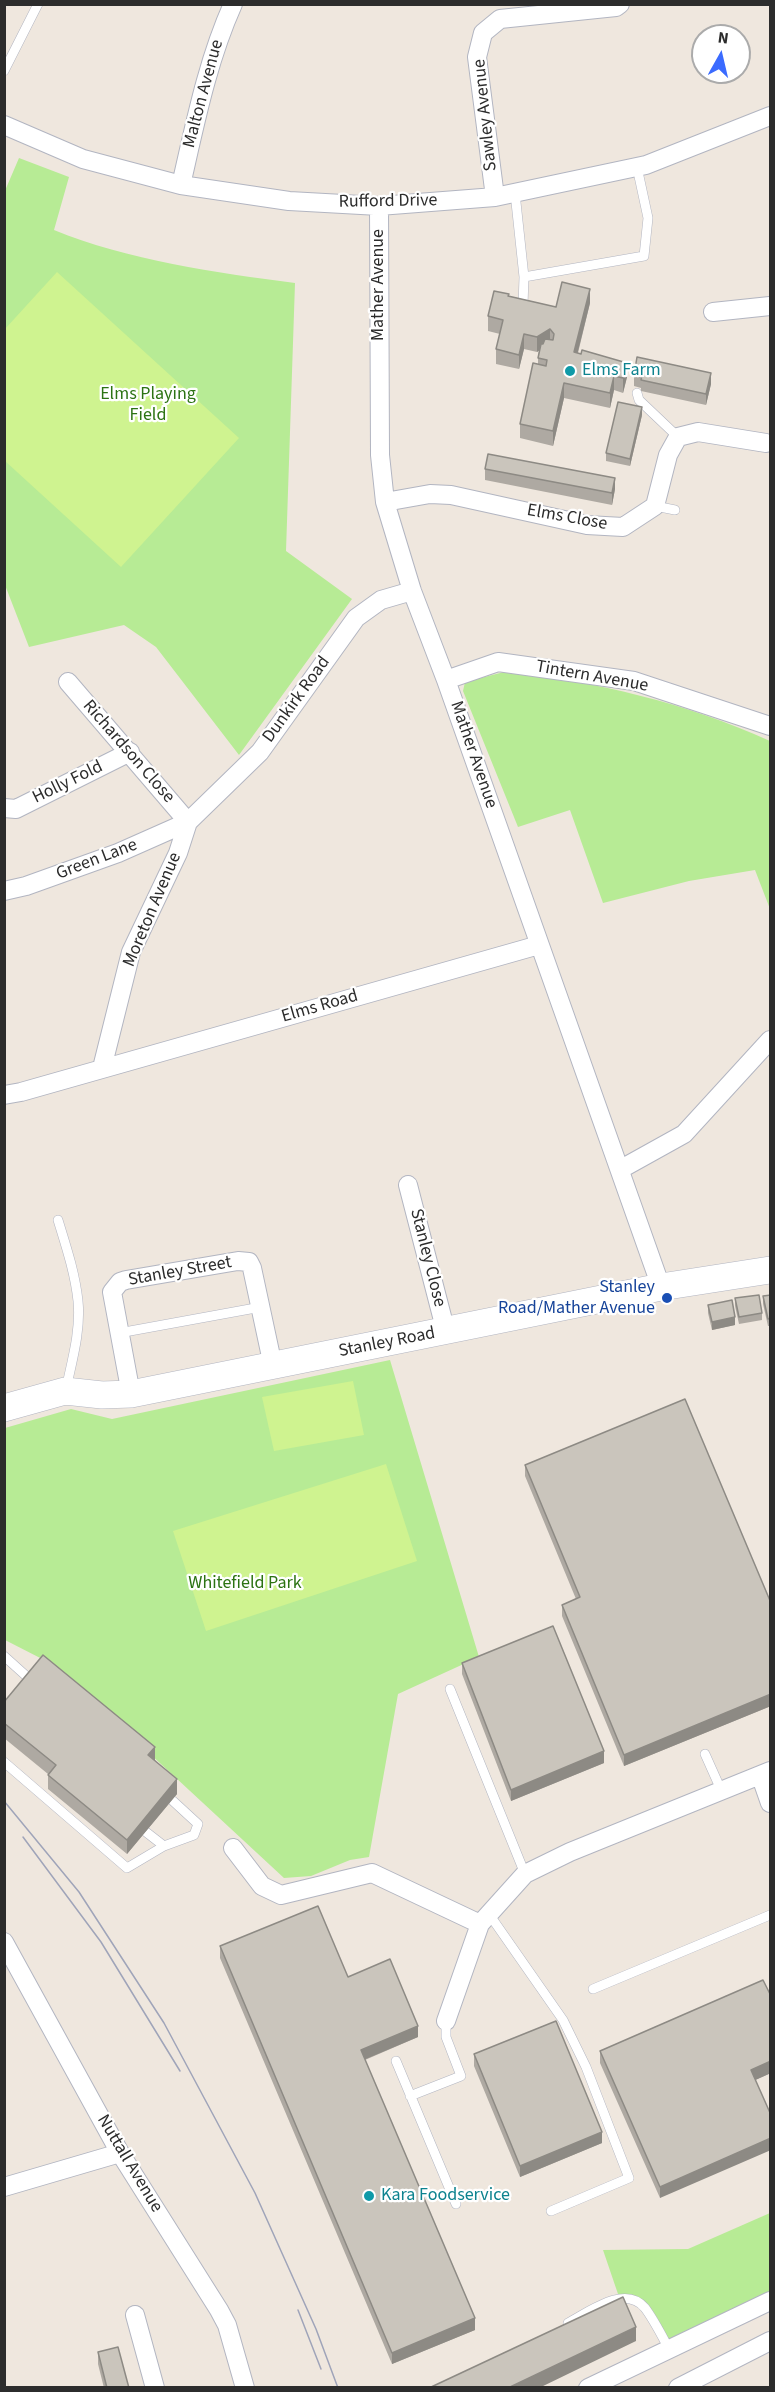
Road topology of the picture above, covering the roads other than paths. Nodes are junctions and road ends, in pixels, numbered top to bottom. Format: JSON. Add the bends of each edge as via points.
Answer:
{"nodes":[{"id":1,"x":38,"y":4,"type":"edge"},
{"id":2,"x":233,"y":4,"type":"edge"},
{"id":3,"x":620,"y":4,"type":"edge"},
{"id":4,"x":4,"y":71,"type":"edge"},
{"id":5,"x":771,"y":116,"type":"edge"},
{"id":6,"x":4,"y":125,"type":"edge"},
{"id":7,"x":637,"y":167,"type":"junction"},
{"id":8,"x":181,"y":185,"type":"junction"},
{"id":9,"x":515,"y":193,"type":"junction"},
{"id":10,"x":495,"y":197,"type":"junction"},
{"id":11,"x":379,"y":206,"type":"junction"},
{"id":12,"x":524,"y":277,"type":"junction"},
{"id":13,"x":523,"y":305,"type":"edge"},
{"id":14,"x":771,"y":306,"type":"edge"},
{"id":15,"x":713,"y":312,"type":"dead end"},
{"id":16,"x":638,"y":393,"type":"dead end"},
{"id":17,"x":678,"y":437,"type":"junction"},
{"id":18,"x":766,"y":443,"type":"dead end"},
{"id":19,"x":385,"y":502,"type":"junction"},
{"id":20,"x":655,"y":506,"type":"junction"},
{"id":21,"x":675,"y":510,"type":"dead end"},
{"id":22,"x":412,"y":591,"type":"junction"},
{"id":23,"x":446,"y":680,"type":"junction"},
{"id":24,"x":68,"y":682,"type":"dead end"},
{"id":25,"x":771,"y":726,"type":"edge"},
{"id":26,"x":130,"y":752,"type":"junction"},
{"id":27,"x":4,"y":808,"type":"edge"},
{"id":28,"x":188,"y":822,"type":"junction"},
{"id":29,"x":4,"y":891,"type":"edge"},
{"id":30,"x":539,"y":945,"type":"junction"},
{"id":31,"x":771,"y":1040,"type":"edge"},
{"id":32,"x":102,"y":1068,"type":"junction"},
{"id":33,"x":4,"y":1095,"type":"edge"},
{"id":34,"x":621,"y":1169,"type":"junction"},
{"id":35,"x":408,"y":1185,"type":"dead end"},
{"id":36,"x":57,"y":1220,"type":"dead end"},
{"id":37,"x":771,"y":1270,"type":"edge"},
{"id":38,"x":661,"y":1287,"type":"junction"},
{"id":39,"x":261,"y":1307,"type":"junction"},
{"id":40,"x":446,"y":1332,"type":"junction"},
{"id":41,"x":119,"y":1333,"type":"junction"},
{"id":42,"x":273,"y":1366,"type":"junction"},
{"id":43,"x":65,"y":1391,"type":"junction"},
{"id":44,"x":130,"y":1394,"type":"junction"},
{"id":45,"x":4,"y":1407,"type":"edge"},
{"id":46,"x":4,"y":1656,"type":"edge"},
{"id":47,"x":450,"y":1689,"type":"dead end"},
{"id":48,"x":42,"y":1692,"type":"edge"},
{"id":49,"x":705,"y":1754,"type":"dead end"},
{"id":50,"x":4,"y":1762,"type":"edge"},
{"id":51,"x":766,"y":1774,"type":"edge"},
{"id":52,"x":722,"y":1792,"type":"junction"},
{"id":53,"x":166,"y":1800,"type":"edge"},
{"id":54,"x":771,"y":1803,"type":"edge"},
{"id":55,"x":147,"y":1819,"type":"edge"},
{"id":56,"x":146,"y":1832,"type":"edge"},
{"id":57,"x":136,"y":1834,"type":"edge"},
{"id":58,"x":164,"y":1846,"type":"junction"},
{"id":59,"x":233,"y":1848,"type":"dead end"},
{"id":60,"x":525,"y":1874,"type":"junction"},
{"id":61,"x":771,"y":1915,"type":"edge"},
{"id":62,"x":484,"y":1919,"type":"junction"},
{"id":63,"x":4,"y":1942,"type":"edge"},
{"id":64,"x":593,"y":1989,"type":"dead end"},
{"id":65,"x":446,"y":2021,"type":"joint"},
{"id":66,"x":396,"y":2061,"type":"dead end"},
{"id":67,"x":410,"y":2096,"type":"junction"},
{"id":68,"x":120,"y":2153,"type":"junction"},
{"id":69,"x":4,"y":2187,"type":"edge"},
{"id":70,"x":456,"y":2204,"type":"dead end"},
{"id":71,"x":550,"y":2211,"type":"dead end"},
{"id":72,"x":771,"y":2301,"type":"edge"},
{"id":73,"x":132,"y":2326,"type":"dead end"},
{"id":74,"x":557,"y":2329,"type":"edge"},
{"id":75,"x":771,"y":2341,"type":"edge"},
{"id":76,"x":669,"y":2349,"type":"junction"},
{"id":77,"x":155,"y":2388,"type":"edge"},
{"id":78,"x":245,"y":2388,"type":"edge"},
{"id":79,"x":588,"y":2388,"type":"edge"},
{"id":80,"x":678,"y":2388,"type":"edge"}],
"edges":[{"from":1,"to":4,"type":"lane"},
{"from":2,"to":8,"type":"street","name":"Malton Avenue","via":[[207,77]]},
{"from":3,"to":10,"type":"street","name":"Sawley Avenue","via":[[500,19],[483,33],[477,57]]},
{"from":5,"to":7,"type":"street","name":"Rufford Drive"},
{"from":6,"to":8,"type":"street","name":"Rufford Drive","via":[[83,159]]},
{"from":7,"to":9,"type":"street","name":"Rufford Drive"},
{"from":7,"to":12,"type":"lane","via":[[648,218],[644,256]]},
{"from":8,"to":11,"type":"street","name":"Rufford Drive","via":[[289,201]]},
{"from":9,"to":10,"type":"street","name":"Rufford Drive"},
{"from":9,"to":12,"type":"lane"},
{"from":10,"to":11,"type":"street","name":"Rufford Drive"},
{"from":11,"to":19,"type":"street","name":"Mather Avenue","via":[[380,449]]},
{"from":12,"to":13,"type":"lane"},
{"from":14,"to":15,"type":"street"},
{"from":16,"to":17,"type":"lane","via":[[639,400]]},
{"from":17,"to":18,"type":"street","via":[[698,432]]},
{"from":17,"to":20,"type":"street","via":[[668,455]]},
{"from":19,"to":20,"type":"street","name":"Elms Close","via":[[451,495],[587,525],[623,527]]},
{"from":19,"to":22,"type":"street","name":"Mather Avenue"},
{"from":20,"to":21,"type":"lane"},
{"from":22,"to":23,"type":"street","name":"Mather Avenue"},
{"from":22,"to":28,"type":"street","name":"Dunkirk Road","via":[[381,600],[356,618],[260,752]]},
{"from":23,"to":25,"type":"street","name":"Tintern Avenue","via":[[498,662],[623,679]]},
{"from":23,"to":30,"type":"street","name":"Mather Avenue"},
{"from":24,"to":26,"type":"street","name":"Richardson Close"},
{"from":26,"to":27,"type":"street","name":"Holly Fold","via":[[16,808]]},
{"from":26,"to":28,"type":"street","name":"Richardson Close"},
{"from":28,"to":29,"type":"street","name":"Green Lane","via":[[118,854]]},
{"from":28,"to":32,"type":"street","name":"Moreton Avenue","via":[[131,952]]},
{"from":30,"to":32,"type":"street","name":"Elms Road"},
{"from":30,"to":34,"type":"street","name":"Mather Avenue"},
{"from":31,"to":34,"type":"street","via":[[684,1134]]},
{"from":32,"to":33,"type":"street","name":"Elms Road"},
{"from":34,"to":38,"type":"street","name":"Mather Avenue"},
{"from":35,"to":40,"type":"street","name":"Stanley Close"},
{"from":36,"to":43,"type":"lane","via":[[78,1303],[76,1338]]},
{"from":37,"to":38,"type":"street","name":"Stanley Road"},
{"from":38,"to":40,"type":"street","name":"Stanley Road"},
{"from":39,"to":41,"type":"lane"},
{"from":39,"to":41,"type":"street","name":"Stanley Street","via":[[252,1268],[244,1260],[126,1280],[112,1292]]},
{"from":39,"to":42,"type":"street","name":"Stanley Street"},
{"from":40,"to":42,"type":"street","name":"Stanley Road"},
{"from":41,"to":44,"type":"street","name":"Stanley Street"},
{"from":42,"to":44,"type":"street","name":"Stanley Road"},
{"from":43,"to":44,"type":"street","name":"Stanley Road"},
{"from":43,"to":45,"type":"street","name":"Stanley Road"},
{"from":46,"to":48,"type":"lane"},
{"from":47,"to":60,"type":"lane"},
{"from":49,"to":52,"type":"lane"},
{"from":50,"to":58,"type":"lane","via":[[127,1868]]},
{"from":51,"to":52,"type":"street"},
{"from":51,"to":54,"type":"street"},
{"from":52,"to":60,"type":"street","via":[[570,1852]]},
{"from":53,"to":58,"type":"lane","via":[[198,1824],[194,1834]]},
{"from":55,"to":57,"type":"lane"},
{"from":56,"to":58,"type":"lane"},
{"from":59,"to":62,"type":"street","via":[[262,1886],[281,1895],[372,1873]]},
{"from":60,"to":62,"type":"street"},
{"from":61,"to":64,"type":"lane"},
{"from":62,"to":65,"type":"street"},
{"from":62,"to":71,"type":"lane","via":[[563,2020],[586,2067],[629,2178]]},
{"from":63,"to":68,"type":"street","name":"Nuttall Avenue"},
{"from":65,"to":67,"type":"lane","via":[[446,2037],[461,2076]]},
{"from":66,"to":67,"type":"lane"},
{"from":67,"to":70,"type":"lane"},
{"from":68,"to":69,"type":"street"},
{"from":68,"to":78,"type":"street","name":"Nuttall Avenue","via":[[227,2325]]},
{"from":72,"to":76,"type":"street"},
{"from":73,"to":77,"type":"street"},
{"from":74,"to":76,"type":"lane","via":[[624,2298],[644,2307]]},
{"from":75,"to":80,"type":"street"},
{"from":76,"to":79,"type":"street"}]}
